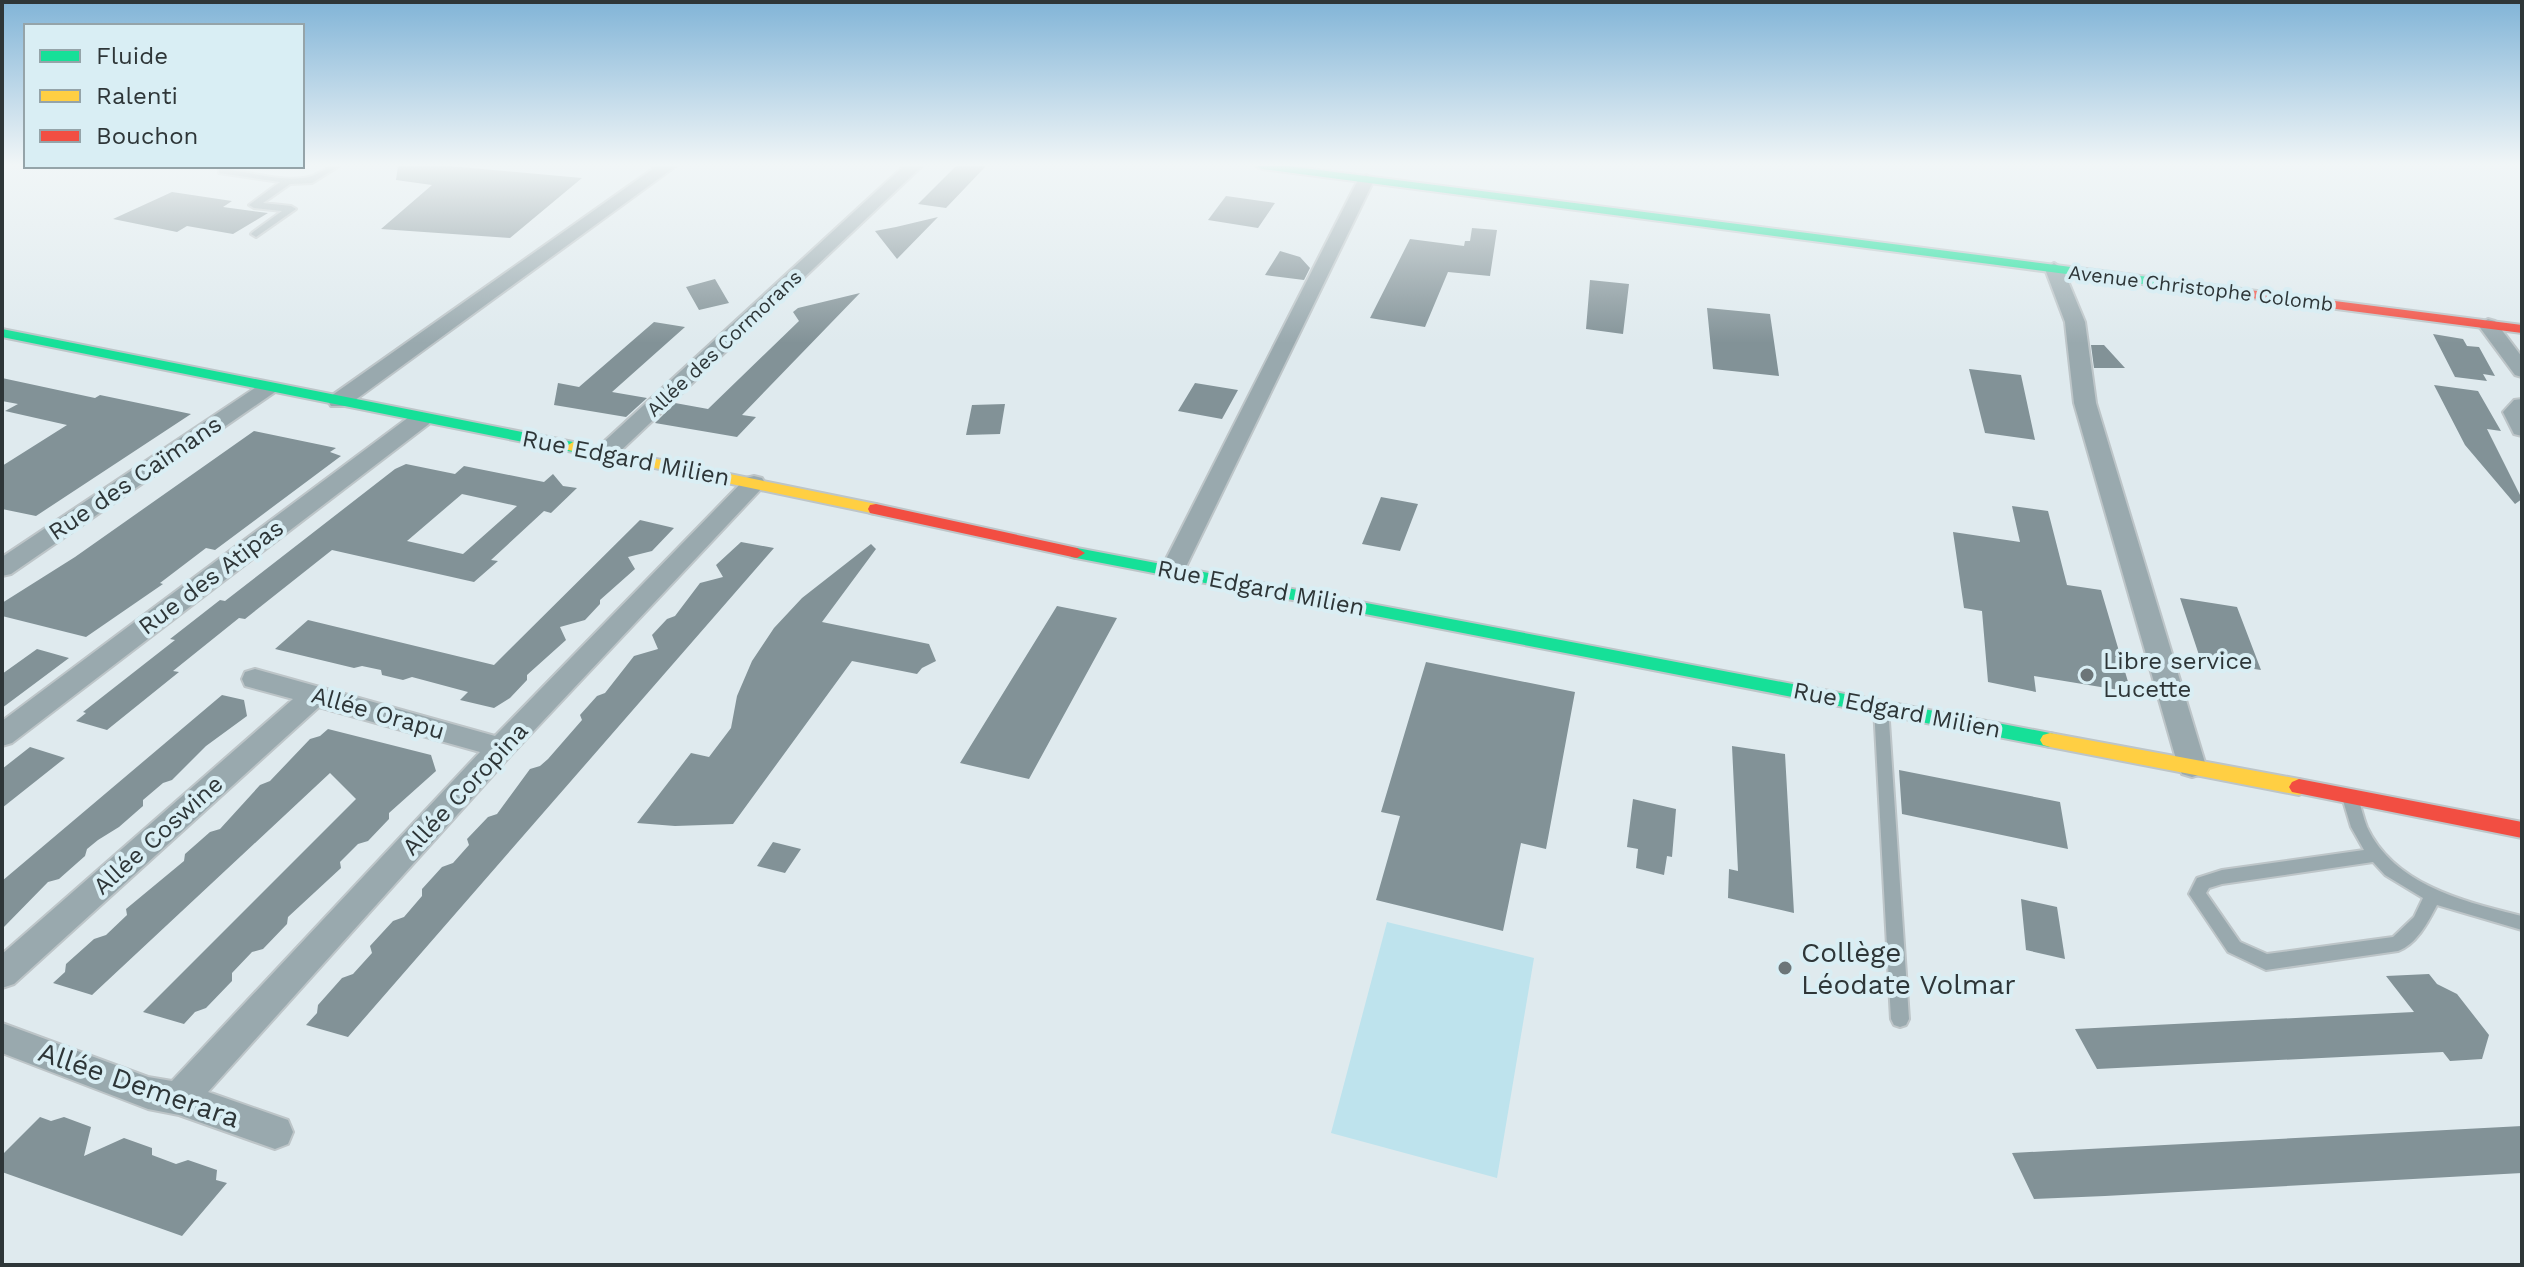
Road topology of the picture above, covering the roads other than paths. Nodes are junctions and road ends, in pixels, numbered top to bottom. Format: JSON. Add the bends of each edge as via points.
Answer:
{"nodes":[{"id":1,"x":268,"y":225,"type":"edge"},
{"id":2,"x":585,"y":225,"type":"edge"},
{"id":3,"x":850,"y":225,"type":"edge"},
{"id":4,"x":1344,"y":225,"type":"edge"},
{"id":5,"x":1715,"y":225,"type":"edge"},
{"id":6,"x":256,"y":234,"type":"dead end"},
{"id":7,"x":2054,"y":269,"type":"junction"},
{"id":8,"x":2488,"y":325,"type":"junction"},
{"id":9,"x":2522,"y":329,"type":"edge"},
{"id":10,"x":2,"y":333,"type":"edge"},
{"id":11,"x":2522,"y":371,"type":"edge"},
{"id":12,"x":268,"y":388,"type":"junction"},
{"id":13,"x":339,"y":401,"type":"junction"},
{"id":14,"x":2522,"y":405,"type":"edge"},
{"id":15,"x":421,"y":419,"type":"junction"},
{"id":16,"x":2522,"y":429,"type":"edge"},
{"id":17,"x":604,"y":454,"type":"junction"},
{"id":18,"x":754,"y":483,"type":"junction"},
{"id":19,"x":2,"y":568,"type":"edge"},
{"id":20,"x":1172,"y":571,"type":"junction"},
{"id":21,"x":255,"y":679,"type":"dead end"},
{"id":22,"x":315,"y":695,"type":"junction"},
{"id":23,"x":1881,"y":707,"type":"junction"},
{"id":24,"x":2,"y":736,"type":"edge"},
{"id":25,"x":501,"y":748,"type":"junction"},
{"id":26,"x":2192,"y":766,"type":"junction"},
{"id":27,"x":2350,"y":797,"type":"junction"},
{"id":28,"x":2522,"y":830,"type":"edge"},
{"id":29,"x":2373,"y":855,"type":"junction"},
{"id":30,"x":2433,"y":896,"type":"junction"},
{"id":31,"x":2522,"y":923,"type":"edge"},
{"id":32,"x":2,"y":974,"type":"edge"},
{"id":33,"x":1900,"y":1019,"type":"dead end"},
{"id":34,"x":2,"y":1038,"type":"edge"},
{"id":35,"x":179,"y":1099,"type":"junction"},
{"id":36,"x":275,"y":1132,"type":"dead end"}],
"edges":[{"from":1,"to":6,"type":"lane"},
{"from":2,"to":13,"type":"street"},
{"from":3,"to":17,"type":"street","name":"Allée des Cormorans"},
{"from":4,"to":20,"type":"street"},
{"from":5,"to":7,"type":"street","name":"Avenue Christophe Colomb"},
{"from":7,"to":8,"type":"street","name":"Avenue Christophe Colomb"},
{"from":7,"to":26,"type":"street","via":[[2075,322],[2085,403]]},
{"from":8,"to":9,"type":"street","name":"Avenue Christophe Colomb"},
{"from":8,"to":11,"type":"street"},
{"from":10,"to":12,"type":"street","name":"Rue Edgard Milien"},
{"from":12,"to":13,"type":"street","name":"Rue Edgard Milien"},
{"from":12,"to":19,"type":"street","name":"Rue des Caïmans"},
{"from":13,"to":15,"type":"street","name":"Rue Edgard Milien"},
{"from":14,"to":16,"type":"street","via":[[2514,412]]},
{"from":15,"to":17,"type":"street","name":"Rue Edgard Milien"},
{"from":15,"to":24,"type":"street","name":"Rue des Atipas"},
{"from":17,"to":18,"type":"street","name":"Rue Edgard Milien"},
{"from":18,"to":20,"type":"street","name":"Rue Edgard Milien"},
{"from":18,"to":25,"type":"street","name":"Allée Coropina"},
{"from":20,"to":23,"type":"street","name":"Rue Edgard Milien"},
{"from":21,"to":22,"type":"street","name":"Allée Orapu"},
{"from":22,"to":25,"type":"street","name":"Allée Orapu"},
{"from":22,"to":32,"type":"street","name":"Allée Coswine"},
{"from":23,"to":26,"type":"street","name":"Rue Edgard Milien"},
{"from":23,"to":33,"type":"lane"},
{"from":25,"to":35,"type":"street","name":"Allée Coropina"},
{"from":26,"to":27,"type":"street","name":"Rue Edgard Milien"},
{"from":27,"to":28,"type":"street","name":"Rue Edgard Milien"},
{"from":27,"to":29,"type":"lane","via":[[2354,821]]},
{"from":29,"to":30,"type":"lane","via":[[2399,878]]},
{"from":29,"to":30,"type":"lane","via":[[2222,877],[2203,883],[2197,894],[2234,947],[2266,962],[2398,944],[2420,922]]},
{"from":30,"to":31,"type":"lane"},
{"from":34,"to":35,"type":"street","name":"Allée Demerara","via":[[148,1093]]},
{"from":35,"to":36,"type":"street","name":"Allée Demerara"}]}
